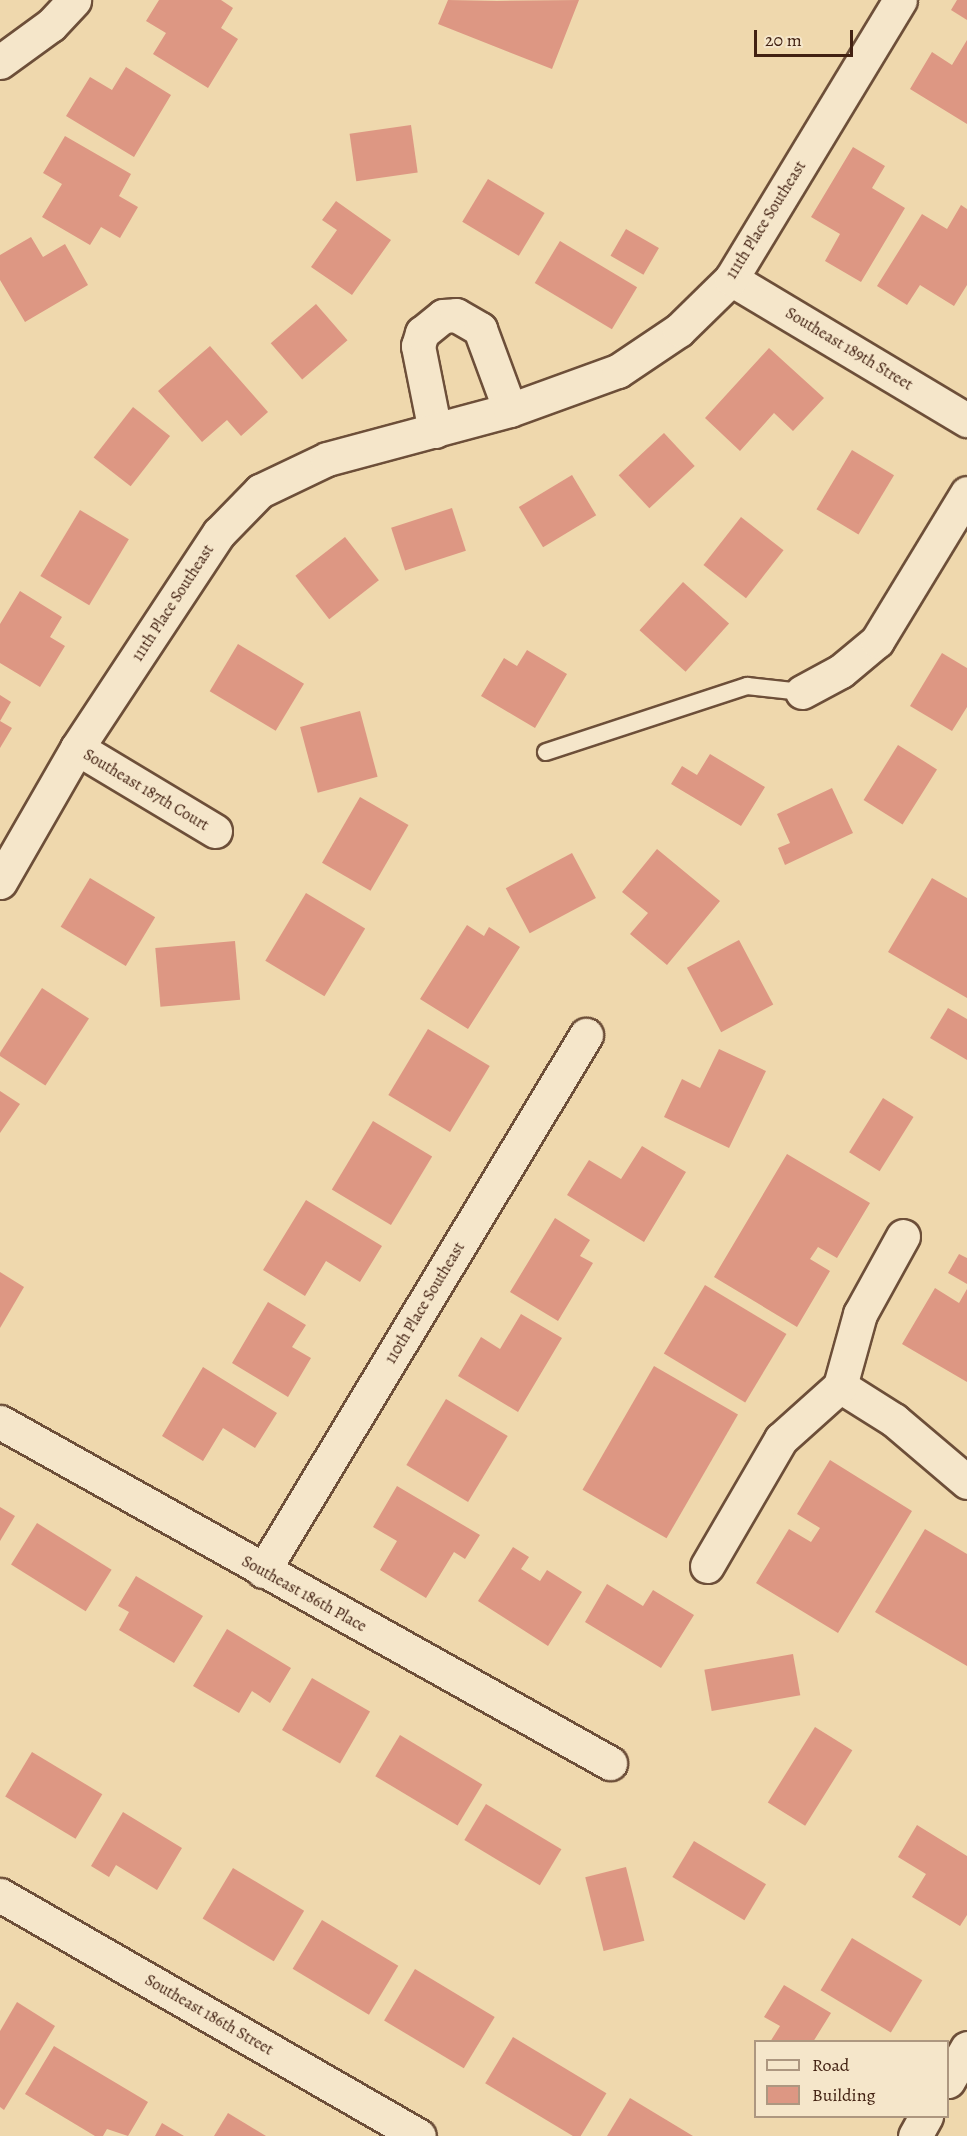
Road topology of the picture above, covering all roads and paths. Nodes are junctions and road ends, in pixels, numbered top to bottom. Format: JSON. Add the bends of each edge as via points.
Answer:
{"nodes":[{"id":1,"x":74,"y":0,"type":"edge"},
{"id":2,"x":900,"y":0,"type":"edge"},
{"id":3,"x":0,"y":62,"type":"edge"},
{"id":4,"x":731,"y":279,"type":"junction"},
{"id":5,"x":510,"y":410,"type":"junction"},
{"id":6,"x":967,"y":420,"type":"edge"},
{"id":7,"x":435,"y":430,"type":"junction"},
{"id":8,"x":967,"y":494,"type":"edge"},
{"id":9,"x":802,"y":692,"type":"joint"},
{"id":10,"x":77,"y":748,"type":"junction"},
{"id":11,"x":546,"y":752,"type":"dead end"},
{"id":12,"x":216,"y":831,"type":"dead end"},
{"id":13,"x":0,"y":882,"type":"edge"},
{"id":14,"x":586,"y":1035,"type":"dead end"},
{"id":15,"x":903,"y":1236,"type":"dead end"},
{"id":16,"x":840,"y":1386,"type":"junction"},
{"id":17,"x":0,"y":1422,"type":"edge"},
{"id":18,"x":967,"y":1482,"type":"edge"},
{"id":19,"x":707,"y":1566,"type":"dead end"},
{"id":20,"x":263,"y":1571,"type":"junction"},
{"id":21,"x":610,"y":1763,"type":"dead end"},
{"id":22,"x":0,"y":1895,"type":"edge"},
{"id":23,"x":967,"y":2048,"type":"edge"},
{"id":24,"x":949,"y":2078,"type":"edge"},
{"id":25,"x":925,"y":2118,"type":"edge"},
{"id":26,"x":418,"y":2136,"type":"edge"},
{"id":27,"x":915,"y":2136,"type":"edge"}],
"edges":[{"from":1,"to":3,"type":"street","via":[[51,26]]},
{"from":2,"to":4,"type":"street","name":"111th Place Southeast"},
{"from":4,"to":5,"type":"street","name":"111th Place Southeast","via":[[679,330],[618,371]]},
{"from":4,"to":6,"type":"street","name":"Southeast 189th Street"},
{"from":5,"to":7,"type":"street","name":"111th Place Southeast"},
{"from":5,"to":7,"type":"street","via":[[480,328],[456,315],[443,316],[422,333],[418,346]]},
{"from":7,"to":10,"type":"street","name":"111th Place Southeast","via":[[327,459],[260,491],[219,533]]},
{"from":8,"to":9,"type":"street","via":[[877,642],[841,671]]},
{"from":9,"to":11,"type":"lane","via":[[747,686]]},
{"from":10,"to":12,"type":"street","name":"Southeast 187th Court"},
{"from":10,"to":13,"type":"street","name":"111th Place Southeast"},
{"from":14,"to":20,"type":"street","name":"110th Place Southeast"},
{"from":15,"to":16,"type":"street","via":[[860,1314]]},
{"from":16,"to":18,"type":"street","via":[[894,1420]]},
{"from":16,"to":19,"type":"street","via":[[781,1439]]},
{"from":17,"to":20,"type":"street","name":"Southeast 186th Place"},
{"from":20,"to":21,"type":"street","name":"Southeast 186th Place"},
{"from":22,"to":26,"type":"street","name":"Southeast 186th Street"},
{"from":23,"to":24,"type":"street"},
{"from":25,"to":27,"type":"street"}]}
